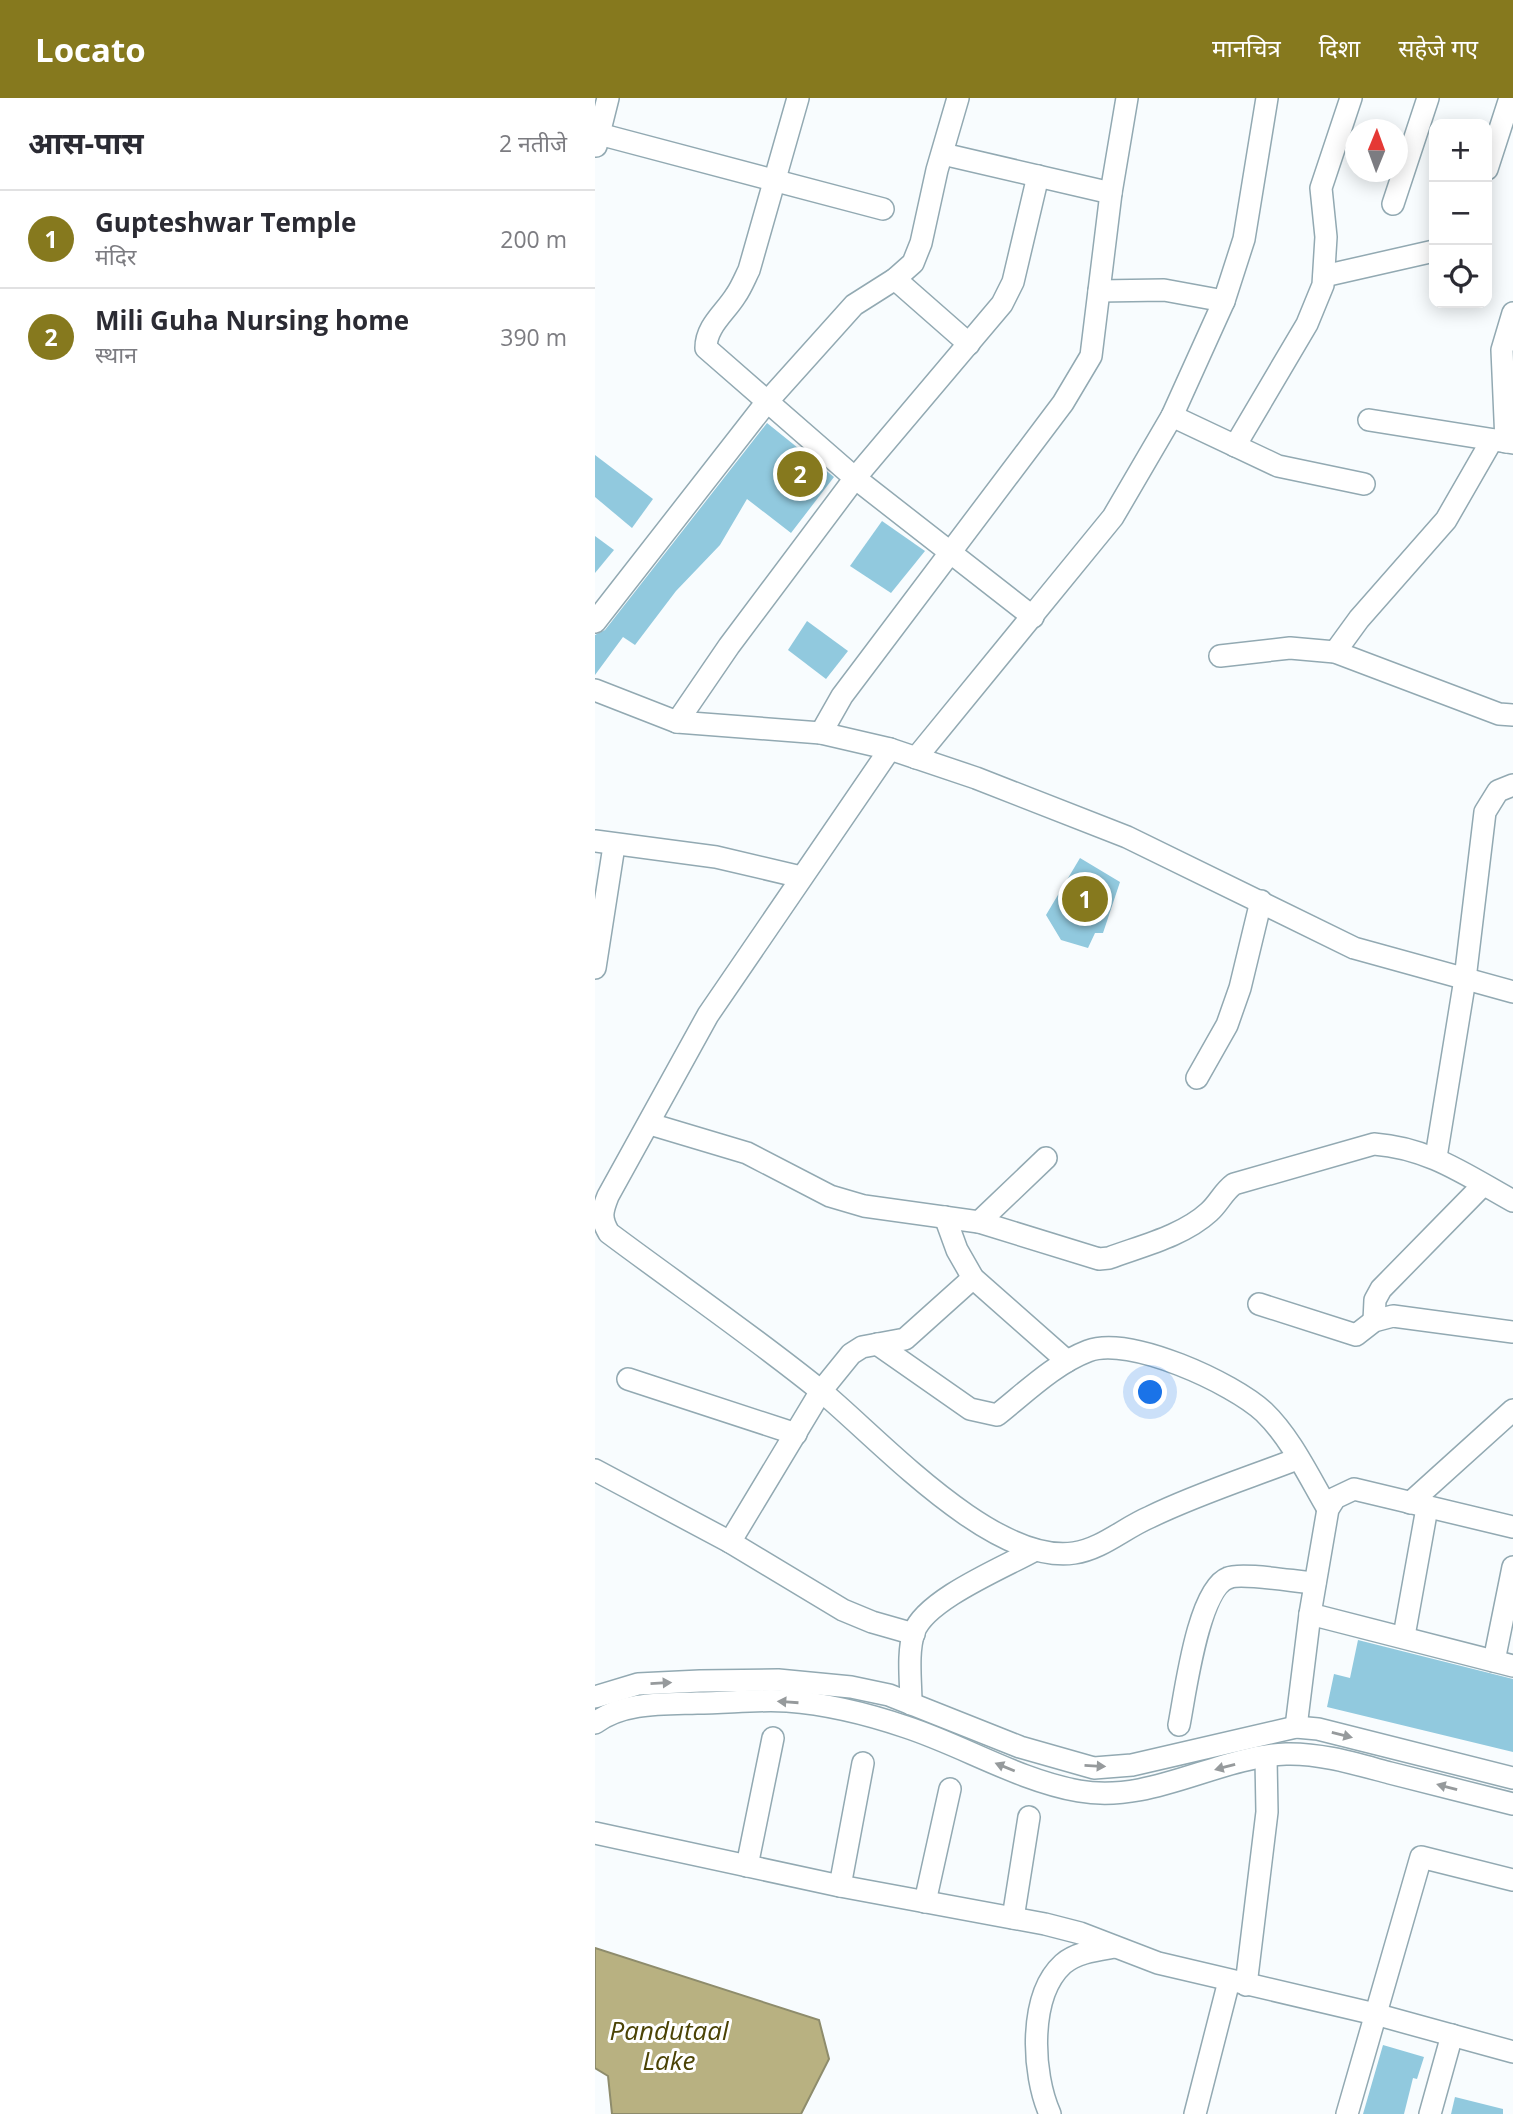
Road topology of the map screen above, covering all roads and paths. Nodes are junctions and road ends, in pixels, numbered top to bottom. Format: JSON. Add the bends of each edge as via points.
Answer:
{"nodes":[{"id":1,"x":608,"y":98,"type":"edge"},
{"id":2,"x":798,"y":98,"type":"edge"},
{"id":3,"x":958,"y":98,"type":"edge"},
{"id":4,"x":1127,"y":98,"type":"edge"},
{"id":5,"x":1267,"y":98,"type":"edge"},
{"id":6,"x":1351,"y":98,"type":"edge"},
{"id":7,"x":1427,"y":98,"type":"edge"},
{"id":8,"x":1510,"y":98,"type":"edge"},
{"id":9,"x":597,"y":141,"type":"edge"},
{"id":10,"x":943,"y":154,"type":"junction"},
{"id":11,"x":1492,"y":154,"type":"edge"},
{"id":12,"x":1038,"y":176,"type":"junction"},
{"id":13,"x":776,"y":183,"type":"junction"},
{"id":14,"x":1111,"y":193,"type":"junction"},
{"id":15,"x":1393,"y":204,"type":"dead end"},
{"id":16,"x":883,"y":209,"type":"dead end"},
{"id":17,"x":1429,"y":252,"type":"edge"},
{"id":18,"x":1324,"y":276,"type":"junction"},
{"id":19,"x":895,"y":279,"type":"junction"},
{"id":20,"x":1099,"y":291,"type":"junction"},
{"id":21,"x":1224,"y":301,"type":"junction"},
{"id":22,"x":1513,"y":313,"type":"edge"},
{"id":23,"x":969,"y":344,"type":"junction"},
{"id":24,"x":766,"y":403,"type":"junction"},
{"id":25,"x":1172,"y":416,"type":"junction"},
{"id":26,"x":1370,"y":420,"type":"dead end"},
{"id":27,"x":1504,"y":441,"type":"edge"},
{"id":28,"x":1235,"y":446,"type":"junction"},
{"id":29,"x":855,"y":478,"type":"junction"},
{"id":30,"x":1364,"y":484,"type":"dead end"},
{"id":31,"x":950,"y":554,"type":"junction"},
{"id":32,"x":1033,"y":617,"type":"junction"},
{"id":33,"x":595,"y":622,"type":"edge"},
{"id":34,"x":1335,"y":652,"type":"junction"},
{"id":35,"x":1220,"y":656,"type":"dead end"},
{"id":36,"x":595,"y":690,"type":"edge"},
{"id":37,"x":1513,"y":715,"type":"edge"},
{"id":38,"x":677,"y":722,"type":"junction"},
{"id":39,"x":821,"y":733,"type":"junction"},
{"id":40,"x":890,"y":749,"type":"junction"},
{"id":41,"x":916,"y":758,"type":"junction"},
{"id":42,"x":1513,"y":785,"type":"edge"},
{"id":43,"x":605,"y":844,"type":"edge"},
{"id":44,"x":801,"y":877,"type":"junction"},
{"id":45,"x":1261,"y":901,"type":"junction"},
{"id":46,"x":595,"y":968,"type":"edge"},
{"id":47,"x":1465,"y":979,"type":"junction"},
{"id":48,"x":1513,"y":992,"type":"edge"},
{"id":49,"x":1197,"y":1078,"type":"dead end"},
{"id":50,"x":650,"y":1124,"type":"junction"},
{"id":51,"x":1436,"y":1157,"type":"junction"},
{"id":52,"x":1046,"y":1158,"type":"dead end"},
{"id":53,"x":1483,"y":1185,"type":"junction"},
{"id":54,"x":602,"y":1193,"type":"edge"},
{"id":55,"x":1513,"y":1201,"type":"edge"},
{"id":56,"x":945,"y":1217,"type":"junction"},
{"id":57,"x":979,"y":1222,"type":"junction"},
{"id":58,"x":973,"y":1278,"type":"junction"},
{"id":59,"x":1259,"y":1304,"type":"dead end"},
{"id":60,"x":1374,"y":1321,"type":"junction"},
{"id":61,"x":1513,"y":1332,"type":"edge"},
{"id":62,"x":877,"y":1344,"type":"junction"},
{"id":63,"x":1067,"y":1361,"type":"junction"},
{"id":64,"x":628,"y":1379,"type":"dead end"},
{"id":65,"x":821,"y":1391,"type":"junction"},
{"id":66,"x":1513,"y":1410,"type":"edge"},
{"id":67,"x":796,"y":1434,"type":"junction"},
{"id":68,"x":1297,"y":1459,"type":"junction"},
{"id":69,"x":595,"y":1470,"type":"edge"},
{"id":70,"x":1418,"y":1506,"type":"junction"},
{"id":71,"x":1328,"y":1509,"type":"junction"},
{"id":72,"x":1513,"y":1527,"type":"edge"},
{"id":73,"x":730,"y":1542,"type":"junction"},
{"id":74,"x":1035,"y":1550,"type":"junction"},
{"id":75,"x":1513,"y":1567,"type":"edge"},
{"id":76,"x":1315,"y":1583,"type":"junction"},
{"id":77,"x":1310,"y":1614,"type":"junction"},
{"id":78,"x":1508,"y":1620,"type":"edge"},
{"id":79,"x":914,"y":1634,"type":"junction"},
{"id":80,"x":1404,"y":1636,"type":"junction"},
{"id":81,"x":1504,"y":1663,"type":"edge"},
{"id":82,"x":595,"y":1697,"type":"edge"},
{"id":83,"x":911,"y":1704,"type":"junction"},
{"id":84,"x":595,"y":1723,"type":"edge"},
{"id":85,"x":1179,"y":1725,"type":"dead end"},
{"id":86,"x":1296,"y":1727,"type":"junction"},
{"id":87,"x":773,"y":1738,"type":"dead end"},
{"id":88,"x":1266,"y":1758,"type":"junction"},
{"id":89,"x":863,"y":1763,"type":"dead end"},
{"id":90,"x":1513,"y":1778,"type":"edge"},
{"id":91,"x":950,"y":1789,"type":"dead end"},
{"id":92,"x":1513,"y":1804,"type":"edge"},
{"id":93,"x":1030,"y":1816,"type":"dead end"},
{"id":94,"x":595,"y":1833,"type":"edge"},
{"id":95,"x":747,"y":1866,"type":"junction"},
{"id":96,"x":1513,"y":1880,"type":"edge"},
{"id":97,"x":840,"y":1886,"type":"junction"},
{"id":98,"x":925,"y":1902,"type":"junction"},
{"id":99,"x":1013,"y":1918,"type":"junction"},
{"id":100,"x":1115,"y":1947,"type":"junction"},
{"id":101,"x":1237,"y":1983,"type":"junction"},
{"id":102,"x":1375,"y":2014,"type":"junction"},
{"id":103,"x":1452,"y":2035,"type":"junction"},
{"id":104,"x":1513,"y":2052,"type":"edge"},
{"id":105,"x":1051,"y":2114,"type":"edge"},
{"id":106,"x":1195,"y":2114,"type":"edge"},
{"id":107,"x":1347,"y":2114,"type":"edge"},
{"id":108,"x":1430,"y":2114,"type":"edge"}],
"edges":[{"from":1,"to":9,"type":"street"},
{"from":2,"to":13,"type":"street"},
{"from":3,"to":10,"type":"street"},
{"from":4,"to":14,"type":"street"},
{"from":5,"to":21,"type":"street","via":[[1244,239]]},
{"from":6,"to":18,"type":"street","via":[[1321,188]]},
{"from":7,"to":15,"type":"street"},
{"from":8,"to":11,"type":"street"},
{"from":9,"to":13,"type":"street"},
{"from":10,"to":12,"type":"street"},
{"from":10,"to":19,"type":"street","via":[[921,243],[913,263]]},
{"from":12,"to":14,"type":"street"},
{"from":12,"to":23,"type":"street","via":[[1013,282],[1002,304]]},
{"from":13,"to":16,"type":"street"},
{"from":13,"to":24,"type":"street","via":[[743,282],[706,338],[711,356]]},
{"from":14,"to":20,"type":"street"},
{"from":17,"to":18,"type":"street"},
{"from":18,"to":28,"type":"street","via":[[1307,324]]},
{"from":19,"to":23,"type":"street"},
{"from":19,"to":24,"type":"street","via":[[854,305]]},
{"from":20,"to":21,"type":"street","via":[[1164,290]]},
{"from":20,"to":31,"type":"street","via":[[1091,356],[1063,404]]},
{"from":21,"to":25,"type":"street"},
{"from":22,"to":27,"type":"street","via":[[1502,350]]},
{"from":23,"to":29,"type":"street"},
{"from":24,"to":29,"type":"street"},
{"from":24,"to":33,"type":"street"},
{"from":25,"to":28,"type":"street"},
{"from":25,"to":32,"type":"street","via":[[1113,517]]},
{"from":26,"to":27,"type":"street"},
{"from":27,"to":34,"type":"street","via":[[1446,520]]},
{"from":28,"to":30,"type":"street","via":[[1298,472]]},
{"from":29,"to":31,"type":"street"},
{"from":29,"to":38,"type":"street"},
{"from":31,"to":32,"type":"street"},
{"from":31,"to":39,"type":"street","via":[[842,696]]},
{"from":32,"to":41,"type":"street"},
{"from":34,"to":35,"type":"street","via":[[1290,648]]},
{"from":34,"to":37,"type":"street","via":[[1499,714]]},
{"from":36,"to":38,"type":"street"},
{"from":38,"to":39,"type":"street"},
{"from":39,"to":40,"type":"street"},
{"from":40,"to":41,"type":"street"},
{"from":40,"to":44,"type":"street"},
{"from":41,"to":45,"type":"street","via":[[1127,837]]},
{"from":42,"to":47,"type":"street","via":[[1498,791],[1485,812]]},
{"from":43,"to":44,"type":"street","via":[[716,857]]},
{"from":43,"to":46,"type":"street"},
{"from":44,"to":50,"type":"street","via":[[708,1015]]},
{"from":45,"to":47,"type":"street","via":[[1354,948]]},
{"from":45,"to":49,"type":"street","via":[[1227,1025]]},
{"from":47,"to":48,"type":"street"},
{"from":47,"to":51,"type":"street"},
{"from":50,"to":54,"type":"street"},
{"from":50,"to":56,"type":"street","via":[[747,1153],[830,1196],[864,1206]]},
{"from":51,"to":53,"type":"street"},
{"from":51,"to":57,"type":"street","via":[[1374,1144],[1234,1184],[1191,1225],[1109,1258],[1087,1257]]},
{"from":52,"to":57,"type":"street"},
{"from":53,"to":55,"type":"street"},
{"from":53,"to":60,"type":"street","via":[[1381,1289],[1375,1300]]},
{"from":54,"to":65,"type":"street","via":[[601,1213],[609,1233]]},
{"from":56,"to":57,"type":"street"},
{"from":56,"to":58,"type":"street"},
{"from":58,"to":62,"type":"street","via":[[905,1339]]},
{"from":58,"to":63,"type":"street"},
{"from":59,"to":60,"type":"street","via":[[1349,1334],[1363,1332]]},
{"from":60,"to":61,"type":"street","via":[[1393,1316]]},
{"from":62,"to":63,"type":"street","via":[[970,1409],[997,1415]]},
{"from":62,"to":65,"type":"street","via":[[851,1354]]},
{"from":63,"to":68,"type":"street","via":[[1090,1350],[1120,1348],[1149,1354],[1217,1382],[1265,1413]]},
{"from":64,"to":67,"type":"street"},
{"from":65,"to":67,"type":"street"},
{"from":65,"to":74,"type":"street","via":[[936,1494],[980,1523]]},
{"from":66,"to":70,"type":"street"},
{"from":67,"to":73,"type":"street"},
{"from":68,"to":71,"type":"street"},
{"from":68,"to":74,"type":"street","via":[[1148,1517],[1093,1549],[1058,1554]]},
{"from":69,"to":73,"type":"street"},
{"from":70,"to":71,"type":"street","via":[[1354,1489],[1343,1492]]},
{"from":70,"to":72,"type":"street"},
{"from":70,"to":80,"type":"street"},
{"from":71,"to":76,"type":"street"},
{"from":73,"to":79,"type":"street","via":[[843,1610]]},
{"from":74,"to":79,"type":"street","via":[[947,1599],[927,1614]]},
{"from":75,"to":78,"type":"street"},
{"from":76,"to":77,"type":"street"},
{"from":76,"to":85,"type":"street","via":[[1234,1576],[1220,1583],[1203,1615]]},
{"from":77,"to":80,"type":"street"},
{"from":77,"to":86,"type":"street"},
{"from":78,"to":81,"type":"street"},
{"from":79,"to":83,"type":"street"},
{"from":80,"to":81,"type":"street"},
{"from":82,"to":83,"type":"street","one_way":true,"via":[[638,1684],[778,1680],[851,1688]]},
{"from":83,"to":86,"type":"street","one_way":true,"via":[[1020,1747],[1094,1768],[1132,1765]]},
{"from":88,"to":84,"type":"street","one_way":true,"via":[[1155,1787],[1082,1792],[1050,1785],[896,1724],[787,1701],[660,1704],[620,1710]]},
{"from":86,"to":90,"type":"street","one_way":true},
{"from":87,"to":95,"type":"street"},
{"from":92,"to":88,"type":"street","one_way":true,"via":[[1352,1763],[1307,1755]]},
{"from":88,"to":101,"type":"street","via":[[1267,1812]]},
{"from":89,"to":97,"type":"street"},
{"from":91,"to":98,"type":"street"},
{"from":93,"to":99,"type":"street"},
{"from":94,"to":95,"type":"street"},
{"from":95,"to":97,"type":"street"},
{"from":96,"to":102,"type":"street","via":[[1421,1857]]},
{"from":97,"to":98,"type":"street"},
{"from":98,"to":99,"type":"street"},
{"from":99,"to":100,"type":"street","via":[[1080,1933]]},
{"from":100,"to":101,"type":"street"},
{"from":100,"to":105,"type":"street","via":[[1084,1953],[1064,1963],[1051,1979],[1041,2008],[1037,2055],[1044,2100]]},
{"from":101,"to":102,"type":"street"},
{"from":101,"to":106,"type":"street"},
{"from":102,"to":103,"type":"street"},
{"from":102,"to":107,"type":"street"},
{"from":103,"to":104,"type":"street"},
{"from":103,"to":108,"type":"street"}]}
